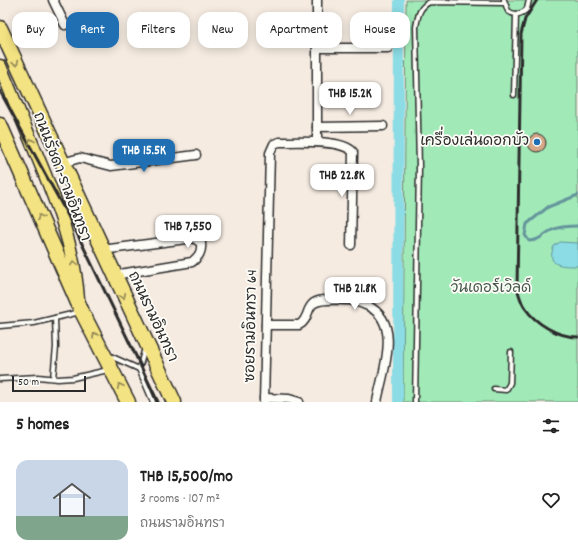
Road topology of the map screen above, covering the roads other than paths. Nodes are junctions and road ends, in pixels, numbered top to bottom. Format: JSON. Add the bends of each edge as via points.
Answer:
{"nodes":[{"id":1,"x":53,"y":0,"type":"edge"},
{"id":2,"x":317,"y":0,"type":"edge"},
{"id":3,"x":529,"y":0,"type":"edge"},
{"id":4,"x":504,"y":2,"type":"edge"},
{"id":5,"x":317,"y":12,"type":"edge"},
{"id":6,"x":516,"y":14,"type":"junction"},
{"id":7,"x":64,"y":25,"type":"dead end"},
{"id":8,"x":0,"y":28,"type":"edge"},
{"id":9,"x":317,"y":48,"type":"edge"},
{"id":10,"x":0,"y":66,"type":"edge"},
{"id":11,"x":514,"y":95,"type":"dead end"},
{"id":12,"x":0,"y":125,"type":"edge"},
{"id":13,"x":383,"y":126,"type":"dead end"},
{"id":14,"x":317,"y":127,"type":"junction"},
{"id":15,"x":318,"y":142,"type":"junction"},
{"id":16,"x":196,"y":155,"type":"dead end"},
{"id":17,"x":62,"y":163,"type":"junction"},
{"id":18,"x":351,"y":245,"type":"dead end"},
{"id":19,"x":102,"y":250,"type":"junction"},
{"id":20,"x":114,"y":275,"type":"junction"},
{"id":21,"x":80,"y":307,"type":"junction"},
{"id":22,"x":55,"y":318,"type":"junction"},
{"id":23,"x":266,"y":325,"type":"junction"},
{"id":24,"x":0,"y":326,"type":"edge"},
{"id":25,"x":146,"y":344,"type":"junction"},
{"id":26,"x":511,"y":352,"type":"dead end"},
{"id":27,"x":105,"y":354,"type":"junction"},
{"id":28,"x":113,"y":369,"type":"junction"},
{"id":29,"x":139,"y":369,"type":"junction"},
{"id":30,"x":0,"y":378,"type":"edge"},
{"id":31,"x":53,"y":378,"type":"junction"},
{"id":32,"x":494,"y":389,"type":"dead end"},
{"id":33,"x":264,"y":400,"type":"edge"},
{"id":34,"x":128,"y":402,"type":"edge"},
{"id":35,"x":153,"y":402,"type":"edge"},
{"id":36,"x":174,"y":402,"type":"edge"},
{"id":37,"x":299,"y":402,"type":"edge"},
{"id":38,"x":377,"y":402,"type":"edge"},
{"id":39,"x":415,"y":402,"type":"edge"}],
"edges":[{"from":1,"to":7,"type":"street"},
{"from":2,"to":5,"type":"street"},
{"from":3,"to":6,"type":"lane","via":[[527,9]]},
{"from":4,"to":6,"type":"lane","via":[[508,11]]},
{"from":4,"to":39,"type":"lane","via":[[430,2],[419,12],[416,27],[419,167]]},
{"from":6,"to":11,"type":"lane"},
{"from":8,"to":17,"type":"highway","name":"ถนนรามอินทรา","one_way":true},
{"from":9,"to":14,"type":"street"},
{"from":21,"to":10,"type":"main road","name":"ถนนรัชดา-รามอินทรา","one_way":true,"via":[[67,234]]},
{"from":21,"to":12,"type":"highway","one_way":true},
{"from":13,"to":14,"type":"street"},
{"from":14,"to":15,"type":"street"},
{"from":15,"to":18,"type":"street","name":"ซอยรามอินทรา 64","via":[[345,146],[353,152]]},
{"from":15,"to":23,"type":"street","name":"ซอยรามอินทรา 64","via":[[278,142],[271,149]]},
{"from":16,"to":17,"type":"street","via":[[111,166],[80,158]]},
{"from":17,"to":19,"type":"highway","name":"ถนนรามอินทรา"},
{"from":19,"to":20,"type":"highway","name":"ถนนรามอินทรา"},
{"from":19,"to":20,"type":"street","via":[[194,238],[201,243],[202,249],[192,262]]},
{"from":20,"to":25,"type":"highway","name":"ถนนรามอินทรา","one_way":true},
{"from":21,"to":22,"type":"lane"},
{"from":27,"to":21,"type":"highway","one_way":true},
{"from":22,"to":24,"type":"lane"},
{"from":22,"to":31,"type":"lane"},
{"from":23,"to":33,"type":"street","name":"ซอยรามอินทรา 64"},
{"from":23,"to":38,"type":"street","via":[[304,323],[312,305],[319,301],[352,300],[371,308],[384,320],[388,342]]},
{"from":25,"to":29,"type":"lane"},
{"from":25,"to":36,"type":"highway","name":"ถนนรามอินทรา"},
{"from":26,"to":32,"type":"lane","via":[[510,383],[506,390]]},
{"from":27,"to":28,"type":"highway"},
{"from":27,"to":29,"type":"lane"},
{"from":28,"to":31,"type":"lane","via":[[72,378]]},
{"from":34,"to":28,"type":"highway","one_way":true},
{"from":29,"to":35,"type":"lane"},
{"from":30,"to":31,"type":"lane"},
{"from":33,"to":37,"type":"street","name":"ซอยรามอินทรา 64","via":[[289,399]]}]}
